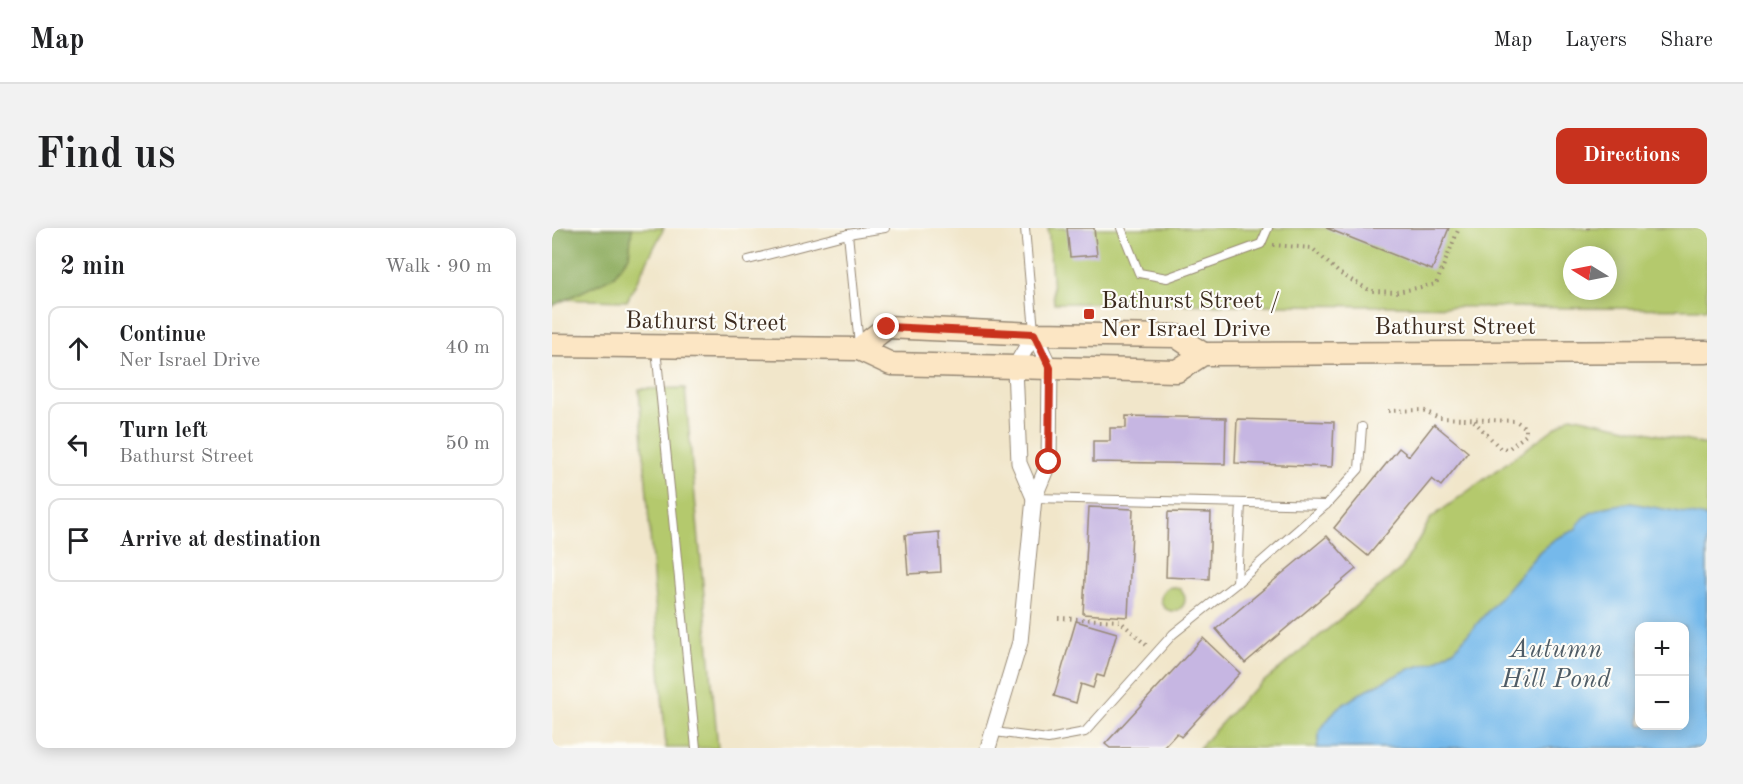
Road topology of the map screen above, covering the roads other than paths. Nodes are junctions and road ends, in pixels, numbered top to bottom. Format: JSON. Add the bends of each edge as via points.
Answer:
{"nodes":[{"id":1,"x":885,"y":228,"type":"edge"},
{"id":2,"x":1025,"y":228,"type":"edge"},
{"id":3,"x":1121,"y":228,"type":"edge"},
{"id":4,"x":1268,"y":228,"type":"edge"},
{"id":5,"x":848,"y":234,"type":"junction"},
{"id":6,"x":748,"y":260,"type":"dead end"},
{"id":7,"x":1034,"y":334,"type":"junction"},
{"id":8,"x":552,"y":345,"type":"edge"},
{"id":9,"x":656,"y":348,"type":"junction"},
{"id":10,"x":859,"y":349,"type":"junction"},
{"id":11,"x":1707,"y":352,"type":"edge"},
{"id":12,"x":1203,"y":354,"type":"junction"},
{"id":13,"x":1015,"y":367,"type":"junction"},
{"id":14,"x":1050,"y":368,"type":"junction"},
{"id":15,"x":1362,"y":427,"type":"dead end"},
{"id":16,"x":1034,"y":498,"type":"junction"},
{"id":17,"x":1241,"y":503,"type":"junction"},
{"id":18,"x":1326,"y":505,"type":"junction"},
{"id":19,"x":1237,"y":583,"type":"junction"},
{"id":20,"x":995,"y":732,"type":"junction"},
{"id":21,"x":696,"y":748,"type":"edge"},
{"id":22,"x":988,"y":748,"type":"edge"}],
"edges":[{"from":1,"to":5,"type":"lane"},
{"from":2,"to":7,"type":"lane"},
{"from":3,"to":4,"type":"lane","via":[[1139,273],[1167,278],[1261,244]]},
{"from":5,"to":6,"type":"lane"},
{"from":5,"to":10,"type":"lane"},
{"from":7,"to":10,"type":"main road","via":[[887,327]]},
{"from":7,"to":12,"type":"main road","via":[[1176,336]]},
{"from":7,"to":13,"type":"street"},
{"from":7,"to":14,"type":"street"},
{"from":8,"to":9,"type":"main road","name":"Bathurst Street"},
{"from":9,"to":10,"type":"main road","name":"Bathurst Street"},
{"from":9,"to":21,"type":"lane"},
{"from":10,"to":13,"type":"main road","name":"Bathurst Street","via":[[891,364]]},
{"from":11,"to":12,"type":"main road","name":"Bathurst Street"},
{"from":12,"to":14,"type":"main road","name":"Bathurst Street","via":[[1177,371]]},
{"from":13,"to":14,"type":"main road","name":"Bathurst Street"},
{"from":13,"to":16,"type":"street","via":[[1019,463]]},
{"from":14,"to":16,"type":"street","via":[[1049,462]]},
{"from":15,"to":18,"type":"lane","via":[[1359,469]]},
{"from":16,"to":17,"type":"lane"},
{"from":16,"to":20,"type":"street","via":[[1020,642]]},
{"from":17,"to":18,"type":"lane"},
{"from":17,"to":19,"type":"lane"},
{"from":18,"to":19,"type":"lane"},
{"from":19,"to":20,"type":"lane","via":[[1173,634],[1085,732],[1048,739]]},
{"from":20,"to":22,"type":"street"}]}
